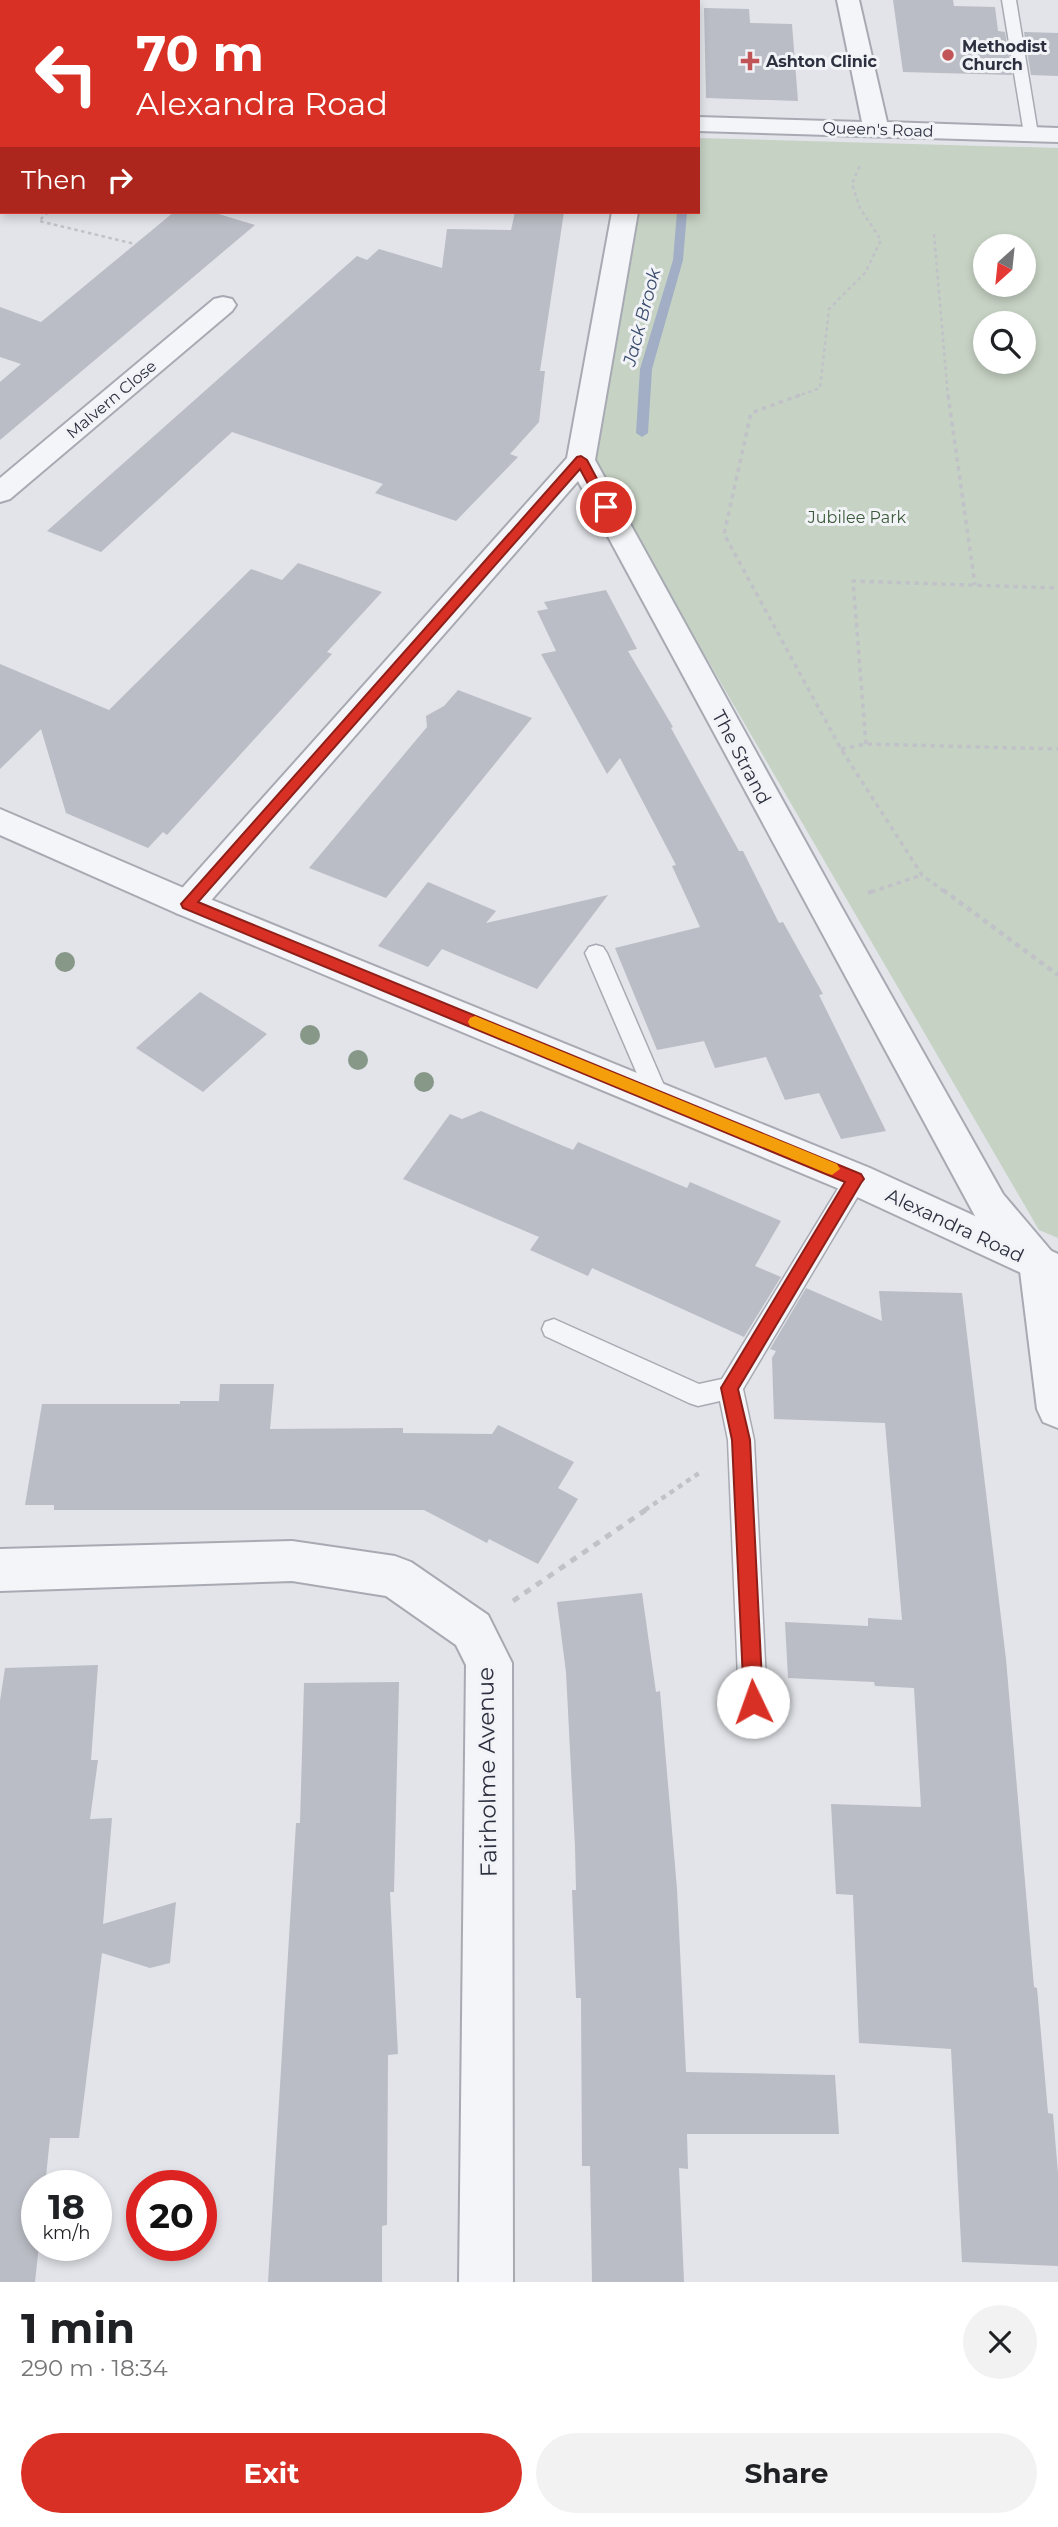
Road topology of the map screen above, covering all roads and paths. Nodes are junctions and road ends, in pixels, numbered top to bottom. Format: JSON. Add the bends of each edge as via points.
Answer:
{"nodes":[{"id":1,"x":848,"y":0,"type":"edge"},
{"id":2,"x":1009,"y":0,"type":"edge"},
{"id":3,"x":700,"y":124,"type":"edge"},
{"id":4,"x":876,"y":129,"type":"junction"},
{"id":5,"x":1031,"y":134,"type":"junction"},
{"id":6,"x":1058,"y":135,"type":"edge"},
{"id":7,"x":46,"y":214,"type":"edge"},
{"id":8,"x":625,"y":214,"type":"edge"},
{"id":9,"x":934,"y":234,"type":"dead end"},
{"id":10,"x":135,"y":244,"type":"dead end"},
{"id":11,"x":222,"y":305,"type":"dead end"},
{"id":12,"x":581,"y":460,"type":"junction"},
{"id":13,"x":0,"y":493,"type":"edge"},
{"id":14,"x":975,"y":585,"type":"junction"},
{"id":15,"x":1058,"y":587,"type":"edge"},
{"id":16,"x":866,"y":744,"type":"junction"},
{"id":17,"x":841,"y":749,"type":"junction"},
{"id":18,"x":1058,"y":749,"type":"edge"},
{"id":19,"x":0,"y":821,"type":"edge"},
{"id":20,"x":922,"y":875,"type":"junction"},
{"id":21,"x":188,"y":904,"type":"junction"},
{"id":22,"x":824,"y":908,"type":"junction"},
{"id":23,"x":596,"y":953,"type":"dead end"},
{"id":24,"x":1058,"y":975,"type":"edge"},
{"id":25,"x":658,"y":1097,"type":"junction"},
{"id":26,"x":856,"y":1179,"type":"junction"},
{"id":27,"x":1049,"y":1269,"type":"edge"},
{"id":28,"x":554,"y":1329,"type":"dead end"},
{"id":29,"x":730,"y":1388,"type":"junction"},
{"id":30,"x":1058,"y":1409,"type":"edge"},
{"id":31,"x":741,"y":1440,"type":"junction"},
{"id":32,"x":0,"y":1570,"type":"edge"},
{"id":33,"x":472,"y":1630,"type":"junction"},
{"id":34,"x":753,"y":1702,"type":"dead end"},
{"id":35,"x":486,"y":2282,"type":"edge"}],
"edges":[{"from":1,"to":4,"type":"street"},
{"from":2,"to":5,"type":"lane"},
{"from":3,"to":4,"type":"street","name":"Queen's Road"},
{"from":4,"to":5,"type":"street","name":"Queen's Road"},
{"from":4,"to":17,"type":"path","via":[[852,184],[860,208],[881,240],[865,273],[829,309],[820,388],[751,413],[724,534]]},
{"from":5,"to":6,"type":"street","name":"Queen's Road"},
{"from":7,"to":10,"type":"path","via":[[39,221]]},
{"from":8,"to":12,"type":"street"},
{"from":9,"to":14,"type":"path","via":[[949,413]]},
{"from":11,"to":13,"type":"street","name":"Malvern Close"},
{"from":12,"to":21,"type":"street"},
{"from":12,"to":22,"type":"street","name":"The Strand"},
{"from":14,"to":15,"type":"path"},
{"from":14,"to":16,"type":"path","via":[[853,582]]},
{"from":16,"to":17,"type":"path"},
{"from":16,"to":18,"type":"path"},
{"from":17,"to":20,"type":"path"},
{"from":19,"to":21,"type":"street","name":"Alexandra Road"},
{"from":20,"to":22,"type":"path"},
{"from":20,"to":24,"type":"path"},
{"from":21,"to":25,"type":"street","name":"Alexandra Road"},
{"from":22,"to":27,"type":"street","name":"The Strand","via":[[989,1205]]},
{"from":23,"to":25,"type":"lane"},
{"from":25,"to":26,"type":"street","name":"Alexandra Road"},
{"from":26,"to":27,"type":"street","name":"Alexandra Road"},
{"from":26,"to":29,"type":"lane"},
{"from":27,"to":30,"type":"street"},
{"from":28,"to":29,"type":"lane","via":[[698,1395]]},
{"from":29,"to":31,"type":"lane"},
{"from":31,"to":33,"type":"path"},
{"from":31,"to":34,"type":"lane"},
{"from":32,"to":33,"type":"street","name":"Fairholme Avenue","via":[[292,1561],[395,1577]]},
{"from":33,"to":35,"type":"street","name":"Fairholme Avenue","via":[[489,1663]]}]}
